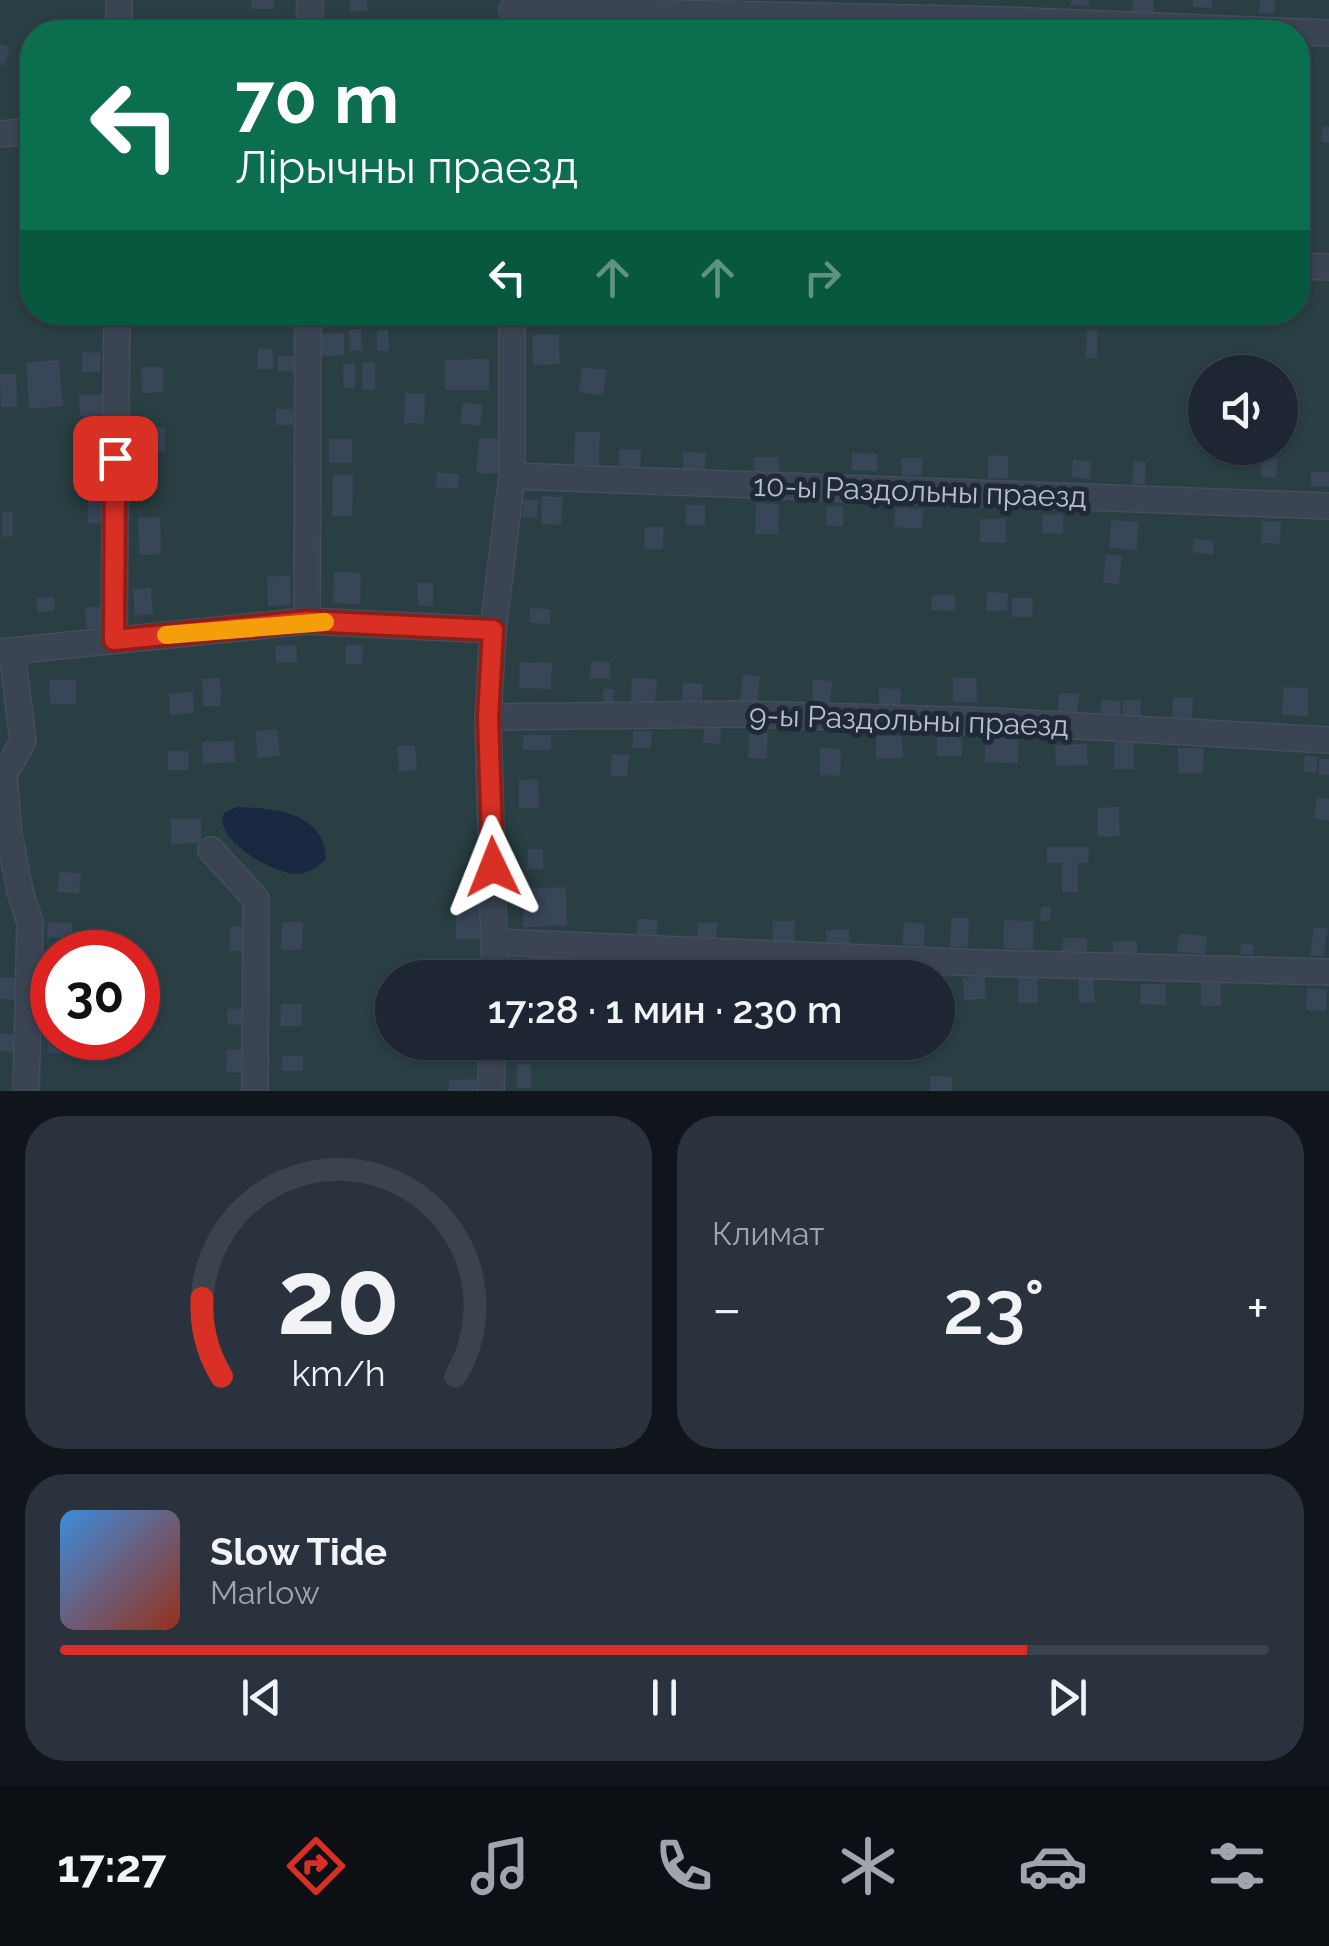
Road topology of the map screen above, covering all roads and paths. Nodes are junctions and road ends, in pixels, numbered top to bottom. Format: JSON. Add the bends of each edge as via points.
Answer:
{"nodes":[{"id":1,"x":512,"y":14,"type":"edge"},
{"id":2,"x":1004,"y":20,"type":"edge"},
{"id":3,"x":116,"y":325,"type":"edge"},
{"id":4,"x":308,"y":325,"type":"edge"},
{"id":5,"x":512,"y":325,"type":"edge"},
{"id":6,"x":512,"y":476,"type":"junction"},
{"id":7,"x":1329,"y":506,"type":"edge"},
{"id":8,"x":307,"y":621,"type":"junction"},
{"id":9,"x":493,"y":630,"type":"junction"},
{"id":10,"x":114,"y":640,"type":"junction"},
{"id":11,"x":6,"y":652,"type":"edge"},
{"id":12,"x":488,"y":717,"type":"junction"},
{"id":13,"x":1329,"y":740,"type":"edge"},
{"id":14,"x":2,"y":775,"type":"edge"},
{"id":15,"x":211,"y":850,"type":"dead end"},
{"id":16,"x":496,"y":942,"type":"junction"},
{"id":17,"x":495,"y":960,"type":"edge"},
{"id":18,"x":1329,"y":972,"type":"edge"},
{"id":19,"x":492,"y":1060,"type":"edge"},
{"id":20,"x":26,"y":1091,"type":"edge"},
{"id":21,"x":255,"y":1091,"type":"edge"},
{"id":22,"x":491,"y":1091,"type":"edge"}],
"edges":[{"from":1,"to":2,"type":"street"},
{"from":3,"to":10,"type":"street"},
{"from":4,"to":8,"type":"street"},
{"from":5,"to":6,"type":"street"},
{"from":6,"to":7,"type":"street","name":"10-ы Раздольны праезд"},
{"from":6,"to":9,"type":"street"},
{"from":8,"to":9,"type":"street"},
{"from":8,"to":10,"type":"street"},
{"from":9,"to":12,"type":"street"},
{"from":10,"to":11,"type":"street"},
{"from":11,"to":14,"type":"street","via":[[23,741]]},
{"from":12,"to":13,"type":"street","name":"9-ы Раздольны праезд","via":[[784,715]]},
{"from":12,"to":16,"type":"street"},
{"from":14,"to":20,"type":"street","via":[[30,923]]},
{"from":15,"to":21,"type":"street","via":[[256,898]]},
{"from":16,"to":17,"type":"street"},
{"from":16,"to":18,"type":"street"},
{"from":19,"to":22,"type":"street"}]}
